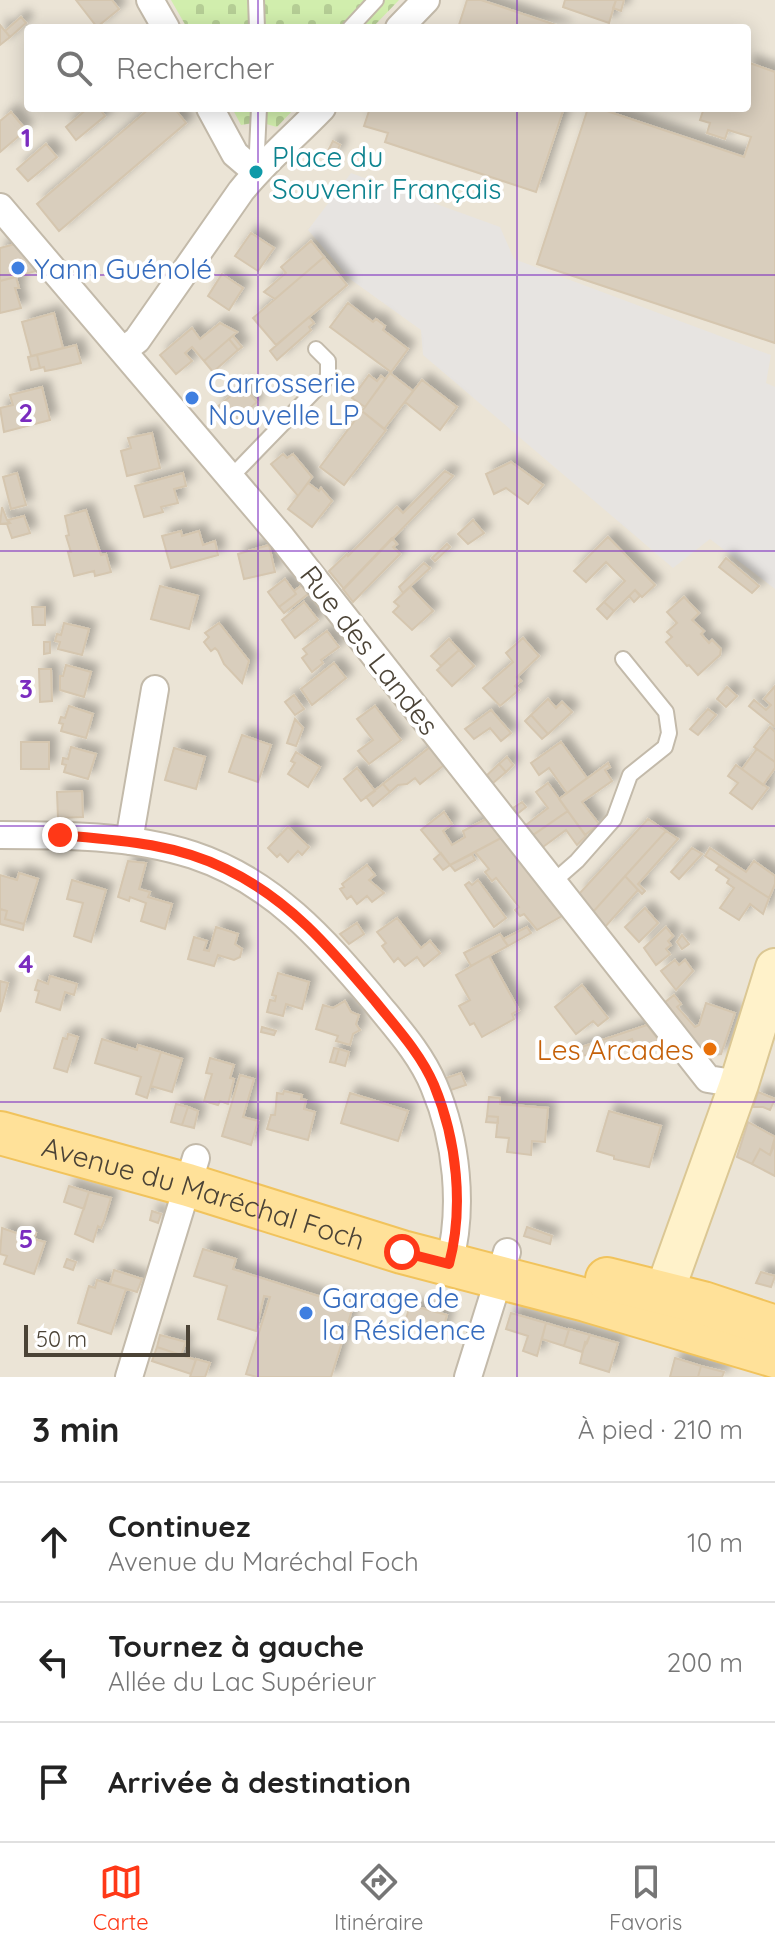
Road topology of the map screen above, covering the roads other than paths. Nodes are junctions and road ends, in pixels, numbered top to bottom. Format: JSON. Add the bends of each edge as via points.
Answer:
{"nodes":[{"id":1,"x":150,"y":0,"type":"edge"},
{"id":2,"x":256,"y":0,"type":"edge"},
{"id":3,"x":376,"y":0,"type":"edge"},
{"id":4,"x":426,"y":0,"type":"edge"},
{"id":5,"x":164,"y":24,"type":"edge"},
{"id":6,"x":257,"y":24,"type":"edge"},
{"id":7,"x":354,"y":24,"type":"edge"},
{"id":8,"x":403,"y":24,"type":"edge"},
{"id":9,"x":212,"y":112,"type":"edge"},
{"id":10,"x":263,"y":112,"type":"edge"},
{"id":11,"x":318,"y":112,"type":"edge"},
{"id":12,"x":256,"y":172,"type":"junction"},
{"id":13,"x":0,"y":207,"type":"edge"},
{"id":14,"x":316,"y":349,"type":"dead end"},
{"id":15,"x":124,"y":350,"type":"junction"},
{"id":16,"x":231,"y":477,"type":"junction"},
{"id":17,"x":623,"y":659,"type":"dead end"},
{"id":18,"x":155,"y":689,"type":"dead end"},
{"id":19,"x":0,"y":835,"type":"edge"},
{"id":20,"x":129,"y":841,"type":"junction"},
{"id":21,"x":553,"y":882,"type":"junction"},
{"id":22,"x":775,"y":968,"type":"edge"},
{"id":23,"x":739,"y":1084,"type":"junction"},
{"id":24,"x":0,"y":1107,"type":"edge"},
{"id":25,"x":0,"y":1133,"type":"edge"},
{"id":26,"x":192,"y":1172,"type":"junction"},
{"id":27,"x":452,"y":1252,"type":"junction"},
{"id":28,"x":503,"y":1265,"type":"junction"},
{"id":29,"x":658,"y":1307,"type":"junction"},
{"id":30,"x":775,"y":1327,"type":"edge"},
{"id":31,"x":775,"y":1356,"type":"edge"},
{"id":32,"x":129,"y":1377,"type":"edge"},
{"id":33,"x":468,"y":1377,"type":"edge"}],
"edges":[{"from":1,"to":5,"type":"street"},
{"from":2,"to":6,"type":"lane"},
{"from":3,"to":7,"type":"lane"},
{"from":4,"to":8,"type":"street"},
{"from":9,"to":12,"type":"street","via":[[235,154]]},
{"from":10,"to":12,"type":"lane"},
{"from":11,"to":12,"type":"street"},
{"from":12,"to":15,"type":"street","via":[[137,340]]},
{"from":13,"to":15,"type":"street","name":"Rue des Landes"},
{"from":14,"to":16,"type":"lane","via":[[328,361],[328,377]]},
{"from":15,"to":16,"type":"street","name":"Rue des Landes"},
{"from":16,"to":21,"type":"street","name":"Rue des Landes"},
{"from":17,"to":21,"type":"lane","via":[[666,712],[665,747],[630,775],[614,819]]},
{"from":18,"to":20,"type":"street"},
{"from":19,"to":20,"type":"street"},
{"from":20,"to":27,"type":"street","via":[[194,855],[280,901],[327,944],[416,1053],[446,1119],[457,1193]]},
{"from":21,"to":23,"type":"street","name":"Rue des Landes","via":[[708,1079]]},
{"from":22,"to":23,"type":"street"},
{"from":23,"to":29,"type":"street"},
{"from":24,"to":26,"type":"main road"},
{"from":25,"to":26,"type":"main road","name":"Avenue du Maréchal Foch"},
{"from":26,"to":27,"type":"main road","via":[[410,1229]]},
{"from":26,"to":32,"type":"street"},
{"from":27,"to":28,"type":"main road"},
{"from":28,"to":29,"type":"main road"},
{"from":28,"to":29,"type":"main road","via":[[586,1300],[642,1300]]},
{"from":28,"to":33,"type":"street"},
{"from":29,"to":30,"type":"main road","via":[[703,1303]]},
{"from":29,"to":31,"type":"main road"}]}
